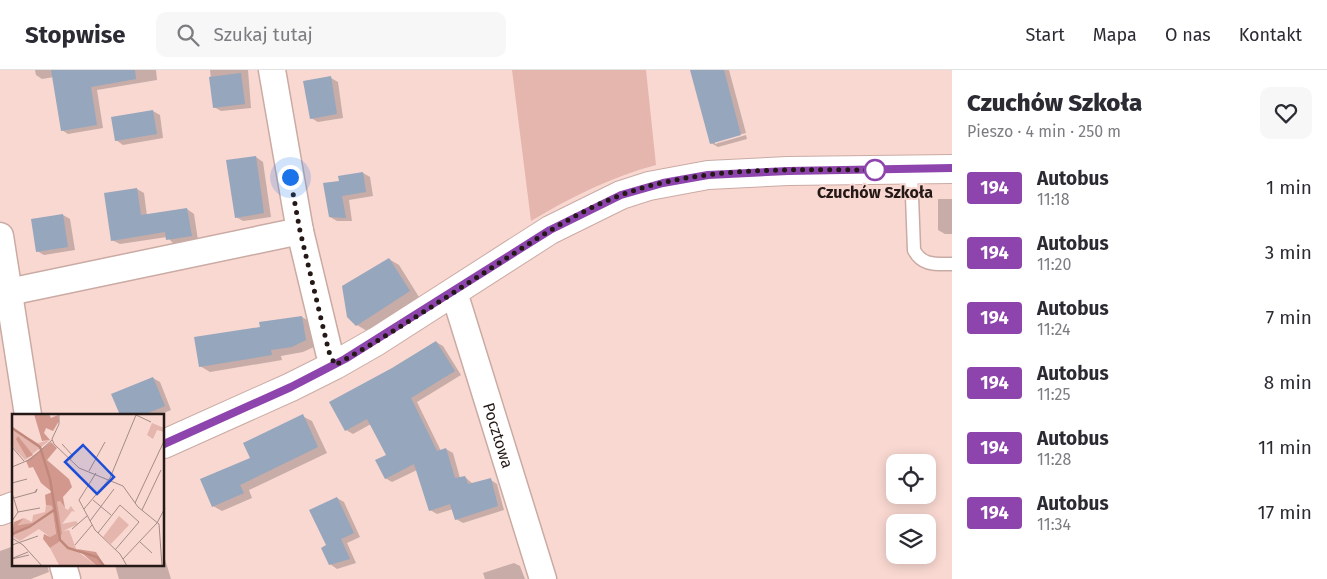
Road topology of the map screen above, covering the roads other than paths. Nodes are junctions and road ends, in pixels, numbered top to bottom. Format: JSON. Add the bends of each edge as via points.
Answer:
{"nodes":[{"id":1,"x":272,"y":70,"type":"edge"},
{"id":2,"x":952,"y":168,"type":"edge"},
{"id":3,"x":911,"y":169,"type":"junction"},
{"id":4,"x":300,"y":231,"type":"junction"},
{"id":5,"x":0,"y":236,"type":"edge"},
{"id":6,"x":952,"y":264,"type":"edge"},
{"id":7,"x":9,"y":292,"type":"junction"},
{"id":8,"x":454,"y":292,"type":"junction"},
{"id":9,"x":335,"y":365,"type":"junction"},
{"id":10,"x":28,"y":414,"type":"edge"},
{"id":11,"x":165,"y":444,"type":"edge"},
{"id":12,"x":12,"y":507,"type":"edge"},
{"id":13,"x":0,"y":511,"type":"edge"},
{"id":14,"x":63,"y":566,"type":"edge"},
{"id":15,"x":67,"y":579,"type":"edge"},
{"id":16,"x":543,"y":579,"type":"edge"}],
"edges":[{"from":1,"to":4,"type":"street"},
{"from":2,"to":3,"type":"main road"},
{"from":3,"to":6,"type":"lane","via":[[914,250],[918,259],[927,264]]},
{"from":3,"to":8,"type":"main road","via":[[738,173],[649,186],[573,217]]},
{"from":4,"to":7,"type":"street"},
{"from":4,"to":9,"type":"street","via":[[329,352]]},
{"from":5,"to":7,"type":"street"},
{"from":7,"to":10,"type":"street"},
{"from":8,"to":9,"type":"main road"},
{"from":8,"to":16,"type":"street","name":"Pocztowa"},
{"from":9,"to":11,"type":"main road"},
{"from":12,"to":13,"type":"main road"},
{"from":14,"to":15,"type":"street"}]}
